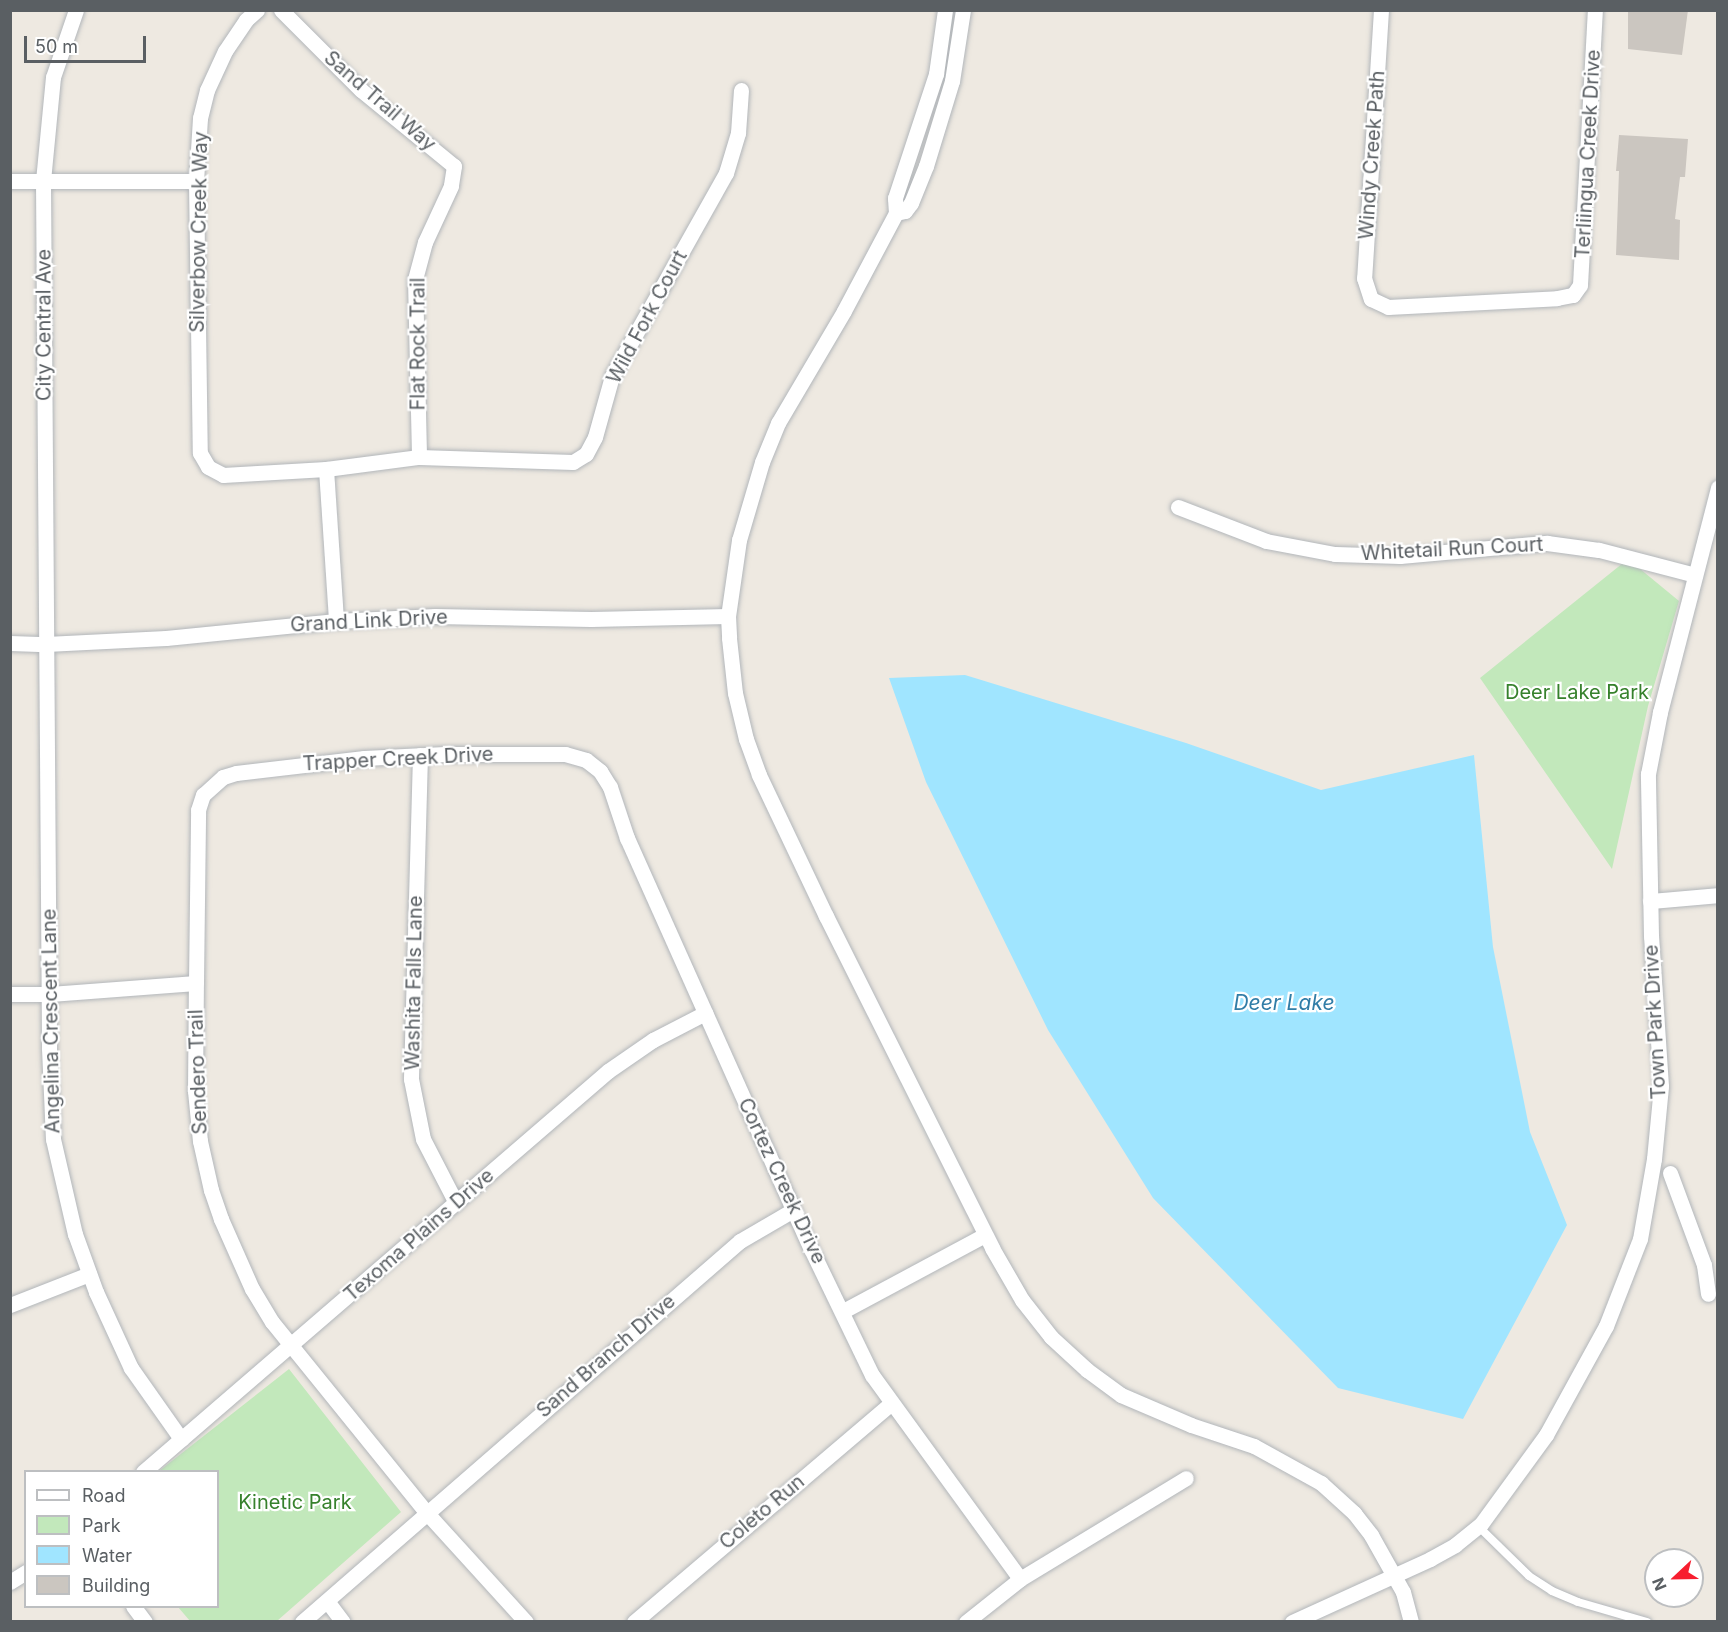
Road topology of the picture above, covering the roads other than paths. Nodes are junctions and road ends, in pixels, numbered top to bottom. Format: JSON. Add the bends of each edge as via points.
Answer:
{"nodes":[{"id":1,"x":75,"y":10,"type":"edge"},
{"id":2,"x":257,"y":10,"type":"edge"},
{"id":3,"x":281,"y":10,"type":"edge"},
{"id":4,"x":945,"y":10,"type":"edge"},
{"id":5,"x":963,"y":10,"type":"edge"},
{"id":6,"x":1381,"y":10,"type":"edge"},
{"id":7,"x":1595,"y":10,"type":"edge"},
{"id":8,"x":741,"y":90,"type":"dead end"},
{"id":9,"x":454,"y":166,"type":"joint"},
{"id":10,"x":10,"y":181,"type":"edge"},
{"id":11,"x":43,"y":181,"type":"junction"},
{"id":12,"x":196,"y":181,"type":"junction"},
{"id":13,"x":896,"y":213,"type":"junction"},
{"id":14,"x":1573,"y":295,"type":"joint"},
{"id":15,"x":419,"y":457,"type":"junction"},
{"id":16,"x":208,"y":467,"type":"joint"},
{"id":17,"x":326,"y":469,"type":"junction"},
{"id":18,"x":1718,"y":487,"type":"edge"},
{"id":19,"x":1178,"y":507,"type":"dead end"},
{"id":20,"x":1695,"y":575,"type":"junction"},
{"id":21,"x":728,"y":616,"type":"junction"},
{"id":22,"x":336,"y":621,"type":"junction"},
{"id":23,"x":10,"y":644,"type":"edge"},
{"id":24,"x":46,"y":644,"type":"junction"},
{"id":25,"x":420,"y":755,"type":"junction"},
{"id":26,"x":586,"y":760,"type":"joint"},
{"id":27,"x":213,"y":784,"type":"joint"},
{"id":28,"x":1718,"y":895,"type":"edge"},
{"id":29,"x":1650,"y":901,"type":"junction"},
{"id":30,"x":196,"y":983,"type":"junction"},
{"id":31,"x":10,"y":994,"type":"edge"},
{"id":32,"x":50,"y":994,"type":"junction"},
{"id":33,"x":705,"y":1013,"type":"junction"},
{"id":34,"x":1670,"y":1173,"type":"dead end"},
{"id":35,"x":456,"y":1203,"type":"junction"},
{"id":36,"x":793,"y":1210,"type":"junction"},
{"id":37,"x":985,"y":1235,"type":"junction"},
{"id":38,"x":89,"y":1274,"type":"junction"},
{"id":39,"x":1708,"y":1294,"type":"dead end"},
{"id":40,"x":10,"y":1305,"type":"edge"},
{"id":41,"x":843,"y":1311,"type":"junction"},
{"id":42,"x":291,"y":1345,"type":"junction"},
{"id":43,"x":891,"y":1403,"type":"junction"},
{"id":44,"x":181,"y":1439,"type":"junction"},
{"id":45,"x":145,"y":1470,"type":"edge"},
{"id":46,"x":1186,"y":1478,"type":"dead end"},
{"id":47,"x":426,"y":1512,"type":"junction"},
{"id":48,"x":1478,"y":1526,"type":"junction"},
{"id":49,"x":24,"y":1573,"type":"edge"},
{"id":50,"x":1394,"y":1575,"type":"junction"},
{"id":51,"x":1020,"y":1579,"type":"junction"},
{"id":52,"x":10,"y":1582,"type":"edge"},
{"id":53,"x":327,"y":1601,"type":"junction"},
{"id":54,"x":134,"y":1608,"type":"edge"},
{"id":55,"x":304,"y":1619,"type":"edge"},
{"id":56,"x":145,"y":1622,"type":"edge"},
{"id":57,"x":343,"y":1622,"type":"edge"},
{"id":58,"x":526,"y":1622,"type":"edge"},
{"id":59,"x":634,"y":1622,"type":"edge"},
{"id":60,"x":966,"y":1622,"type":"edge"},
{"id":61,"x":1292,"y":1622,"type":"edge"},
{"id":62,"x":1411,"y":1622,"type":"edge"},
{"id":63,"x":1647,"y":1622,"type":"edge"}],
"edges":[{"from":1,"to":11,"type":"street","name":"City Central Ave","via":[[53,77]]},
{"from":2,"to":12,"type":"street","name":"Silverbow Creek Way","via":[[225,51],[207,90],[200,118]]},
{"from":3,"to":9,"type":"street","name":"Sand Trail Way","via":[[361,90]]},
{"from":4,"to":13,"type":"street","via":[[936,74],[895,198]]},
{"from":5,"to":13,"type":"street","via":[[952,81],[926,166],[911,203],[905,211]]},
{"from":6,"to":14,"type":"street","name":"Windy Creek Path","via":[[1364,278],[1371,299],[1388,307]]},
{"from":7,"to":14,"type":"street","name":"Terliingua Creek Drive","via":[[1581,274]]},
{"from":8,"to":15,"type":"street","name":"Wild Fork Court","via":[[738,133],[726,173],[612,376],[595,437],[586,454],[573,462]]},
{"from":9,"to":15,"type":"street","name":"Flat Rock Trail","via":[[451,186],[424,242],[415,279]]},
{"from":10,"to":11,"type":"street"},
{"from":11,"to":12,"type":"street"},
{"from":11,"to":24,"type":"street","name":"City Central Ave"},
{"from":12,"to":16,"type":"street","name":"Silverbow Creek Way","via":[[200,453]]},
{"from":13,"to":21,"type":"street","via":[[778,423],[739,540]]},
{"from":15,"to":17,"type":"street","name":"Wild Fork Court"},
{"from":16,"to":17,"type":"street","name":"Wild Fork Court","via":[[224,475]]},
{"from":17,"to":22,"type":"street"},
{"from":18,"to":20,"type":"street","name":"Town Park Drive"},
{"from":19,"to":20,"type":"street","name":"Whitetail Run Court","via":[[1266,541],[1335,554],[1400,556],[1547,543],[1599,550]]},
{"from":20,"to":29,"type":"street","name":"Town Park Drive","via":[[1648,774]]},
{"from":21,"to":22,"type":"street","name":"Grand Link Drive","via":[[435,616]]},
{"from":21,"to":37,"type":"street","via":[[735,693],[759,775]]},
{"from":22,"to":24,"type":"street","name":"Grand Link Drive","via":[[166,638]]},
{"from":23,"to":24,"type":"street","name":"Grand Link Drive"},
{"from":24,"to":32,"type":"street","name":"Angelina Crescent Lane"},
{"from":25,"to":26,"type":"street","name":"Trapper Creek Drive","via":[[565,754]]},
{"from":25,"to":27,"type":"street","name":"Trapper Creek Drive","via":[[236,773]]},
{"from":25,"to":35,"type":"street","name":"Washita Falls Lane","via":[[411,1079],[423,1139]]},
{"from":26,"to":33,"type":"street","name":"Cortez Creek Drive","via":[[600,771],[610,787],[627,838]]},
{"from":27,"to":30,"type":"street","name":"Sendero Trail","via":[[203,795],[198,810]]},
{"from":28,"to":29,"type":"street"},
{"from":29,"to":48,"type":"street","name":"Town Park Drive","via":[[1660,1086],[1654,1159],[1640,1239],[1606,1326],[1546,1435]]},
{"from":30,"to":32,"type":"street"},
{"from":30,"to":42,"type":"street","name":"Sendero Trail","via":[[195,1090],[200,1141],[211,1190],[252,1289]]},
{"from":31,"to":32,"type":"street"},
{"from":32,"to":38,"type":"street","name":"Angelina Crescent Lane","via":[[48,1048],[53,1139],[75,1234]]},
{"from":33,"to":35,"type":"street","name":"Texoma Plains Drive","via":[[653,1040],[608,1071]]},
{"from":33,"to":36,"type":"street","name":"Cortez Creek Drive"},
{"from":34,"to":39,"type":"street","via":[[1704,1265]]},
{"from":35,"to":42,"type":"street","name":"Texoma Plains Drive"},
{"from":36,"to":41,"type":"street","name":"Cortez Creek Drive"},
{"from":36,"to":47,"type":"street","name":"Sand Branch Drive","via":[[740,1240]]},
{"from":37,"to":41,"type":"street"},
{"from":37,"to":50,"type":"street","via":[[1022,1300],[1051,1336],[1087,1370],[1121,1395],[1254,1446],[1321,1483],[1354,1513]]},
{"from":38,"to":40,"type":"street"},
{"from":38,"to":44,"type":"street","name":"Angelina Crescent Lane","via":[[131,1368]]},
{"from":41,"to":43,"type":"street","name":"Cortez Creek Drive","via":[[872,1375]]},
{"from":42,"to":44,"type":"street","name":"Texoma Plains Drive"},
{"from":42,"to":47,"type":"street","name":"Sendero Trail"},
{"from":43,"to":51,"type":"street","name":"Cortez Creek Drive"},
{"from":43,"to":59,"type":"street","name":"Coleto Run"},
{"from":44,"to":45,"type":"street","name":"Texoma Plains Drive"},
{"from":46,"to":51,"type":"street"},
{"from":47,"to":53,"type":"street","name":"Sand Branch Drive"},
{"from":47,"to":58,"type":"street","name":"Sendero Trail"},
{"from":48,"to":50,"type":"street","name":"Town Park Drive","via":[[1455,1545]]},
{"from":48,"to":63,"type":"lane","via":[[1529,1576],[1552,1591]]},
{"from":49,"to":52,"type":"street"},
{"from":50,"to":61,"type":"street","name":"Town Park Drive"},
{"from":50,"to":62,"type":"street"},
{"from":51,"to":60,"type":"street"},
{"from":53,"to":55,"type":"street","name":"Sand Branch Drive"},
{"from":53,"to":57,"type":"street"},
{"from":54,"to":56,"type":"street"}]}
